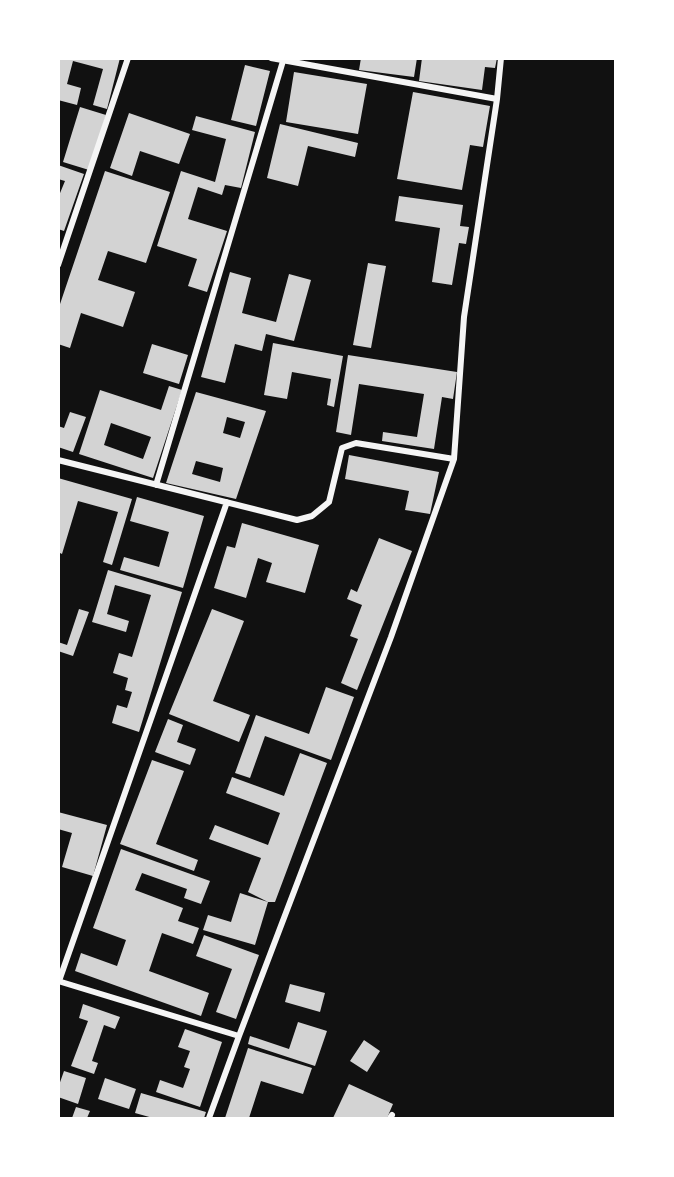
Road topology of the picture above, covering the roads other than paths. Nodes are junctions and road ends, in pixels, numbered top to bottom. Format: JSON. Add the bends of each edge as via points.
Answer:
{"nodes":[{"id":1,"x":128,"y":58,"type":"edge"},
{"id":2,"x":271,"y":58,"type":"edge"},
{"id":3,"x":501,"y":58,"type":"edge"},
{"id":4,"x":283,"y":61,"type":"junction"},
{"id":5,"x":497,"y":99,"type":"junction"},
{"id":6,"x":58,"y":265,"type":"edge"},
{"id":7,"x":454,"y":459,"type":"junction"},
{"id":8,"x":58,"y":460,"type":"edge"},
{"id":9,"x":156,"y":485,"type":"junction"},
{"id":10,"x":226,"y":502,"type":"junction"},
{"id":11,"x":59,"y":981,"type":"edge"},
{"id":12,"x":239,"y":1036,"type":"junction"},
{"id":13,"x":209,"y":1119,"type":"edge"}],
"edges":[{"from":1,"to":6,"type":"street"},
{"from":2,"to":4,"type":"street"},
{"from":3,"to":5,"type":"street"},
{"from":4,"to":5,"type":"street"},
{"from":4,"to":9,"type":"street"},
{"from":5,"to":7,"type":"street","via":[[464,317]]},
{"from":7,"to":10,"type":"street","via":[[356,443],[342,448],[329,502],[312,516],[297,520]]},
{"from":7,"to":12,"type":"street","via":[[391,637]]},
{"from":8,"to":9,"type":"street"},
{"from":9,"to":10,"type":"street"},
{"from":10,"to":11,"type":"street"},
{"from":11,"to":12,"type":"street"},
{"from":12,"to":13,"type":"street"}]}
